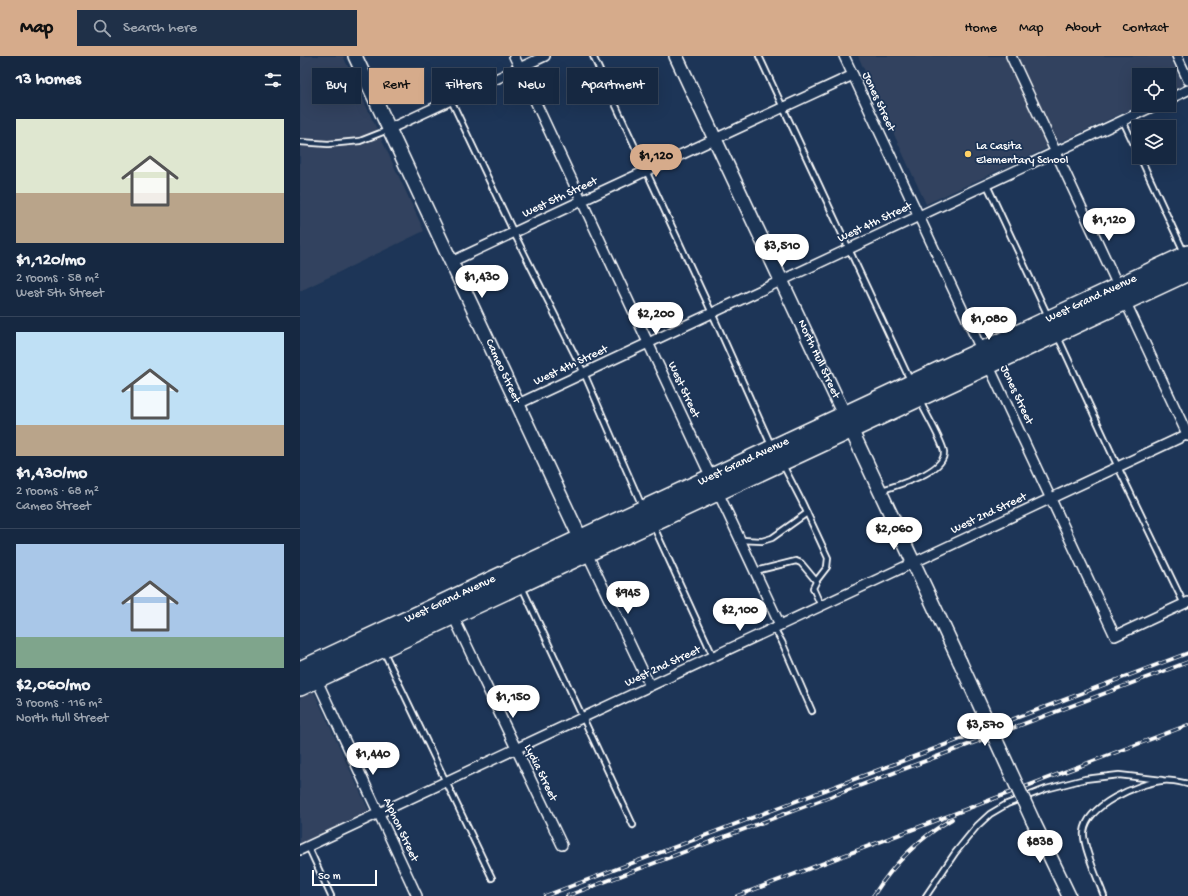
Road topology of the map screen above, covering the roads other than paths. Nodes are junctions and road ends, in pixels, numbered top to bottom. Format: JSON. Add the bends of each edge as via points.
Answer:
{"nodes":[{"id":1,"x":355,"y":56,"type":"edge"},
{"id":2,"x":514,"y":56,"type":"edge"},
{"id":3,"x":545,"y":56,"type":"edge"},
{"id":4,"x":593,"y":56,"type":"edge"},
{"id":5,"x":676,"y":56,"type":"edge"},
{"id":6,"x":759,"y":56,"type":"edge"},
{"id":7,"x":844,"y":56,"type":"edge"},
{"id":8,"x":1011,"y":56,"type":"edge"},
{"id":9,"x":1177,"y":56,"type":"edge"},
{"id":10,"x":519,"y":68,"type":"joint"},
{"id":11,"x":853,"y":75,"type":"junction"},
{"id":12,"x":1188,"y":80,"type":"edge"},
{"id":13,"x":1188,"y":90,"type":"edge"},
{"id":14,"x":1176,"y":96,"type":"edge"},
{"id":15,"x":442,"y":104,"type":"edge"},
{"id":16,"x":453,"y":104,"type":"edge"},
{"id":17,"x":536,"y":104,"type":"edge"},
{"id":18,"x":783,"y":107,"type":"junction"},
{"id":19,"x":1141,"y":112,"type":"edge"},
{"id":20,"x":1123,"y":120,"type":"junction"},
{"id":21,"x":389,"y":129,"type":"junction"},
{"id":22,"x":715,"y":139,"type":"junction"},
{"id":23,"x":1132,"y":140,"type":"edge"},
{"id":24,"x":300,"y":142,"type":"edge"},
{"id":25,"x":1056,"y":152,"type":"junction"},
{"id":26,"x":1143,"y":164,"type":"edge"},
{"id":27,"x":646,"y":171,"type":"junction"},
{"id":28,"x":986,"y":184,"type":"junction"},
{"id":29,"x":581,"y":201,"type":"junction"},
{"id":30,"x":919,"y":216,"type":"junction"},
{"id":31,"x":514,"y":233,"type":"junction"},
{"id":32,"x":850,"y":248,"type":"junction"},
{"id":33,"x":1187,"y":255,"type":"edge"},
{"id":34,"x":451,"y":262,"type":"junction"},
{"id":35,"x":1188,"y":272,"type":"edge"},
{"id":36,"x":781,"y":280,"type":"junction"},
{"id":37,"x":1121,"y":294,"type":"junction"},
{"id":38,"x":712,"y":313,"type":"junction"},
{"id":39,"x":1053,"y":326,"type":"junction"},
{"id":40,"x":648,"y":343,"type":"junction"},
{"id":41,"x":985,"y":358,"type":"junction"},
{"id":42,"x":584,"y":373,"type":"junction"},
{"id":43,"x":915,"y":391,"type":"junction"},
{"id":44,"x":518,"y":404,"type":"junction"},
{"id":45,"x":848,"y":422,"type":"junction"},
{"id":46,"x":1188,"y":435,"type":"edge"},
{"id":47,"x":777,"y":455,"type":"junction"},
{"id":48,"x":1118,"y":467,"type":"junction"},
{"id":49,"x":714,"y":484,"type":"junction"},
{"id":50,"x":880,"y":491,"type":"junction"},
{"id":51,"x":1051,"y":498,"type":"junction"},
{"id":52,"x":807,"y":513,"type":"junction"},
{"id":53,"x":648,"y":516,"type":"junction"},
{"id":54,"x":740,"y":540,"type":"junction"},
{"id":55,"x":584,"y":546,"type":"junction"},
{"id":56,"x":913,"y":563,"type":"junction"},
{"id":57,"x":755,"y":571,"type":"junction"},
{"id":58,"x":816,"y":582,"type":"junction"},
{"id":59,"x":520,"y":584,"type":"junction"},
{"id":60,"x":1186,"y":603,"type":"edge"},
{"id":61,"x":821,"y":606,"type":"junction"},
{"id":62,"x":450,"y":609,"type":"junction"},
{"id":63,"x":777,"y":627,"type":"junction"},
{"id":64,"x":382,"y":649,"type":"junction"},
{"id":65,"x":713,"y":656,"type":"junction"},
{"id":66,"x":309,"y":672,"type":"edge"},
{"id":67,"x":650,"y":686,"type":"junction"},
{"id":68,"x":300,"y":687,"type":"edge"},
{"id":69,"x":812,"y":711,"type":"dead end"},
{"id":70,"x":583,"y":718,"type":"junction"},
{"id":71,"x":516,"y":749,"type":"junction"},
{"id":72,"x":1162,"y":780,"type":"junction"},
{"id":73,"x":446,"y":781,"type":"junction"},
{"id":74,"x":1188,"y":784,"type":"edge"},
{"id":75,"x":379,"y":813,"type":"junction"},
{"id":76,"x":633,"y":825,"type":"dead end"},
{"id":77,"x":562,"y":846,"type":"dead end"},
{"id":78,"x":304,"y":848,"type":"edge"},
{"id":79,"x":492,"y":878,"type":"dead end"},
{"id":80,"x":331,"y":896,"type":"edge"},
{"id":81,"x":417,"y":896,"type":"edge"},
{"id":82,"x":926,"y":896,"type":"edge"},
{"id":83,"x":1069,"y":896,"type":"edge"},
{"id":84,"x":1104,"y":896,"type":"edge"}],
"edges":[{"from":1,"to":21,"type":"main road","name":"Cameo Street"},
{"from":2,"to":10,"type":"street","name":"West Street"},
{"from":3,"to":10,"type":"street"},
{"from":4,"to":27,"type":"lane"},
{"from":5,"to":22,"type":"main road","name":"North Hull Street"},
{"from":6,"to":18,"type":"lane"},
{"from":7,"to":11,"type":"street","name":"Jones Street"},
{"from":8,"to":25,"type":"street"},
{"from":9,"to":12,"type":"street"},
{"from":11,"to":18,"type":"street","name":"West 5th Street"},
{"from":11,"to":30,"type":"street","name":"Jones Street"},
{"from":13,"to":14,"type":"street"},
{"from":15,"to":21,"type":"street"},
{"from":16,"to":31,"type":"lane"},
{"from":17,"to":29,"type":"street","name":"West Street"},
{"from":18,"to":22,"type":"street","name":"West 5th Street"},
{"from":18,"to":32,"type":"lane"},
{"from":19,"to":20,"type":"street","name":"West 4th Street"},
{"from":20,"to":23,"type":"lane"},
{"from":20,"to":25,"type":"street","name":"West 4th Street"},
{"from":21,"to":24,"type":"lane","via":[[360,141],[328,144]]},
{"from":21,"to":34,"type":"main road","name":"Cameo Street"},
{"from":22,"to":27,"type":"street","name":"West 5th Street"},
{"from":22,"to":36,"type":"main road","name":"North Hull Street"},
{"from":25,"to":28,"type":"street","name":"West 4th Street"},
{"from":25,"to":37,"type":"street"},
{"from":26,"to":33,"type":"lane"},
{"from":27,"to":29,"type":"street","name":"West 5th Street"},
{"from":27,"to":38,"type":"lane"},
{"from":28,"to":30,"type":"street","name":"West 4th Street"},
{"from":28,"to":39,"type":"lane"},
{"from":29,"to":31,"type":"street","name":"West 5th Street"},
{"from":29,"to":40,"type":"street","name":"West Street"},
{"from":30,"to":32,"type":"street","name":"West 4th Street"},
{"from":30,"to":41,"type":"street","name":"Jones Street"},
{"from":31,"to":34,"type":"street","name":"West 5th Street"},
{"from":31,"to":42,"type":"lane"},
{"from":32,"to":36,"type":"street","name":"West 4th Street"},
{"from":32,"to":43,"type":"lane"},
{"from":33,"to":37,"type":"highway","name":"West Grand Avenue"},
{"from":34,"to":44,"type":"main road","name":"Cameo Street"},
{"from":35,"to":37,"type":"highway","name":"West Grand Avenue"},
{"from":36,"to":38,"type":"street","name":"West 4th Street"},
{"from":36,"to":45,"type":"main road","name":"North Hull Street"},
{"from":37,"to":39,"type":"highway","name":"West Grand Avenue"},
{"from":37,"to":46,"type":"street"},
{"from":38,"to":40,"type":"street","name":"West 4th Street"},
{"from":38,"to":47,"type":"lane"},
{"from":39,"to":41,"type":"highway","name":"West Grand Avenue"},
{"from":39,"to":48,"type":"lane"},
{"from":40,"to":42,"type":"street","name":"West 4th Street"},
{"from":40,"to":49,"type":"street","name":"West Street"},
{"from":41,"to":43,"type":"highway","name":"West Grand Avenue"},
{"from":41,"to":51,"type":"street","name":"Jones Street"},
{"from":42,"to":44,"type":"street","name":"West 4th Street"},
{"from":42,"to":53,"type":"lane"},
{"from":43,"to":45,"type":"highway","name":"West Grand Avenue"},
{"from":43,"to":50,"type":"lane","via":[[939,439],[944,452],[942,461],[934,470]]},
{"from":44,"to":55,"type":"main road","name":"Cameo Street"},
{"from":45,"to":47,"type":"highway","name":"West Grand Avenue"},
{"from":45,"to":50,"type":"main road","name":"North Hull Street"},
{"from":46,"to":48,"type":"street","name":"West 2nd Street"},
{"from":47,"to":49,"type":"highway","name":"West Grand Avenue"},
{"from":47,"to":52,"type":"lane"},
{"from":48,"to":51,"type":"street","name":"West 2nd Street"},
{"from":48,"to":60,"type":"lane"},
{"from":49,"to":53,"type":"highway","name":"West Grand Avenue"},
{"from":49,"to":54,"type":"street","name":"West Street"},
{"from":50,"to":56,"type":"main road","name":"North Hull Street"},
{"from":51,"to":56,"type":"street","name":"West 2nd Street"},
{"from":51,"to":60,"type":"street","name":"Jones Street","via":[[1115,636]]},
{"from":52,"to":54,"type":"lane","via":[[772,538],[762,541]]},
{"from":52,"to":58,"type":"lane","via":[[828,558],[827,567]]},
{"from":53,"to":55,"type":"highway","name":"West Grand Avenue"},
{"from":53,"to":65,"type":"lane"},
{"from":54,"to":57,"type":"street","name":"West Street"},
{"from":55,"to":59,"type":"highway","name":"West Grand Avenue"},
{"from":55,"to":62,"type":"highway","name":"West Grand Avenue"},
{"from":55,"to":67,"type":"street","name":"Cameo Street"},
{"from":56,"to":61,"type":"street","name":"West 2nd Street"},
{"from":56,"to":83,"type":"main road","name":"North Hull Street","bridge":true},
{"from":57,"to":58,"type":"lane","via":[[796,561],[801,563]]},
{"from":57,"to":63,"type":"street","name":"West Street"},
{"from":58,"to":61,"type":"lane","via":[[813,588]]},
{"from":59,"to":62,"type":"highway","name":"West Grand Avenue"},
{"from":59,"to":70,"type":"lane"},
{"from":61,"to":63,"type":"street","name":"West 2nd Street"},
{"from":62,"to":64,"type":"highway","name":"West Grand Avenue"},
{"from":62,"to":66,"type":"highway","name":"West Grand Avenue"},
{"from":62,"to":71,"type":"street","name":"Lydia Street"},
{"from":63,"to":65,"type":"street","name":"West 2nd Street"},
{"from":63,"to":69,"type":"lane"},
{"from":64,"to":66,"type":"highway","name":"West Grand Avenue"},
{"from":64,"to":73,"type":"lane"},
{"from":65,"to":67,"type":"street","name":"West 2nd Street"},
{"from":66,"to":68,"type":"highway","name":"West Grand Avenue"},
{"from":66,"to":75,"type":"street","name":"Alphon Street"},
{"from":67,"to":70,"type":"street","name":"West 2nd Street"},
{"from":70,"to":71,"type":"street","name":"West 2nd Street"},
{"from":70,"to":76,"type":"lane"},
{"from":71,"to":73,"type":"street","name":"West 2nd Street"},
{"from":71,"to":77,"type":"street","name":"Lydia Street"},
{"from":72,"to":74,"type":"lane"},
{"from":72,"to":82,"type":"lane","via":[[1118,775],[1085,779],[1046,789],[1007,804],[977,826]]},
{"from":72,"to":84,"type":"lane","via":[[1119,795],[1106,803],[1086,822],[1086,846]]},
{"from":73,"to":75,"type":"street","name":"West 2nd Street"},
{"from":73,"to":79,"type":"lane"},
{"from":75,"to":78,"type":"street","name":"West 2nd Street"},
{"from":75,"to":81,"type":"street","name":"Alphon Street"},
{"from":78,"to":80,"type":"lane"}]}
